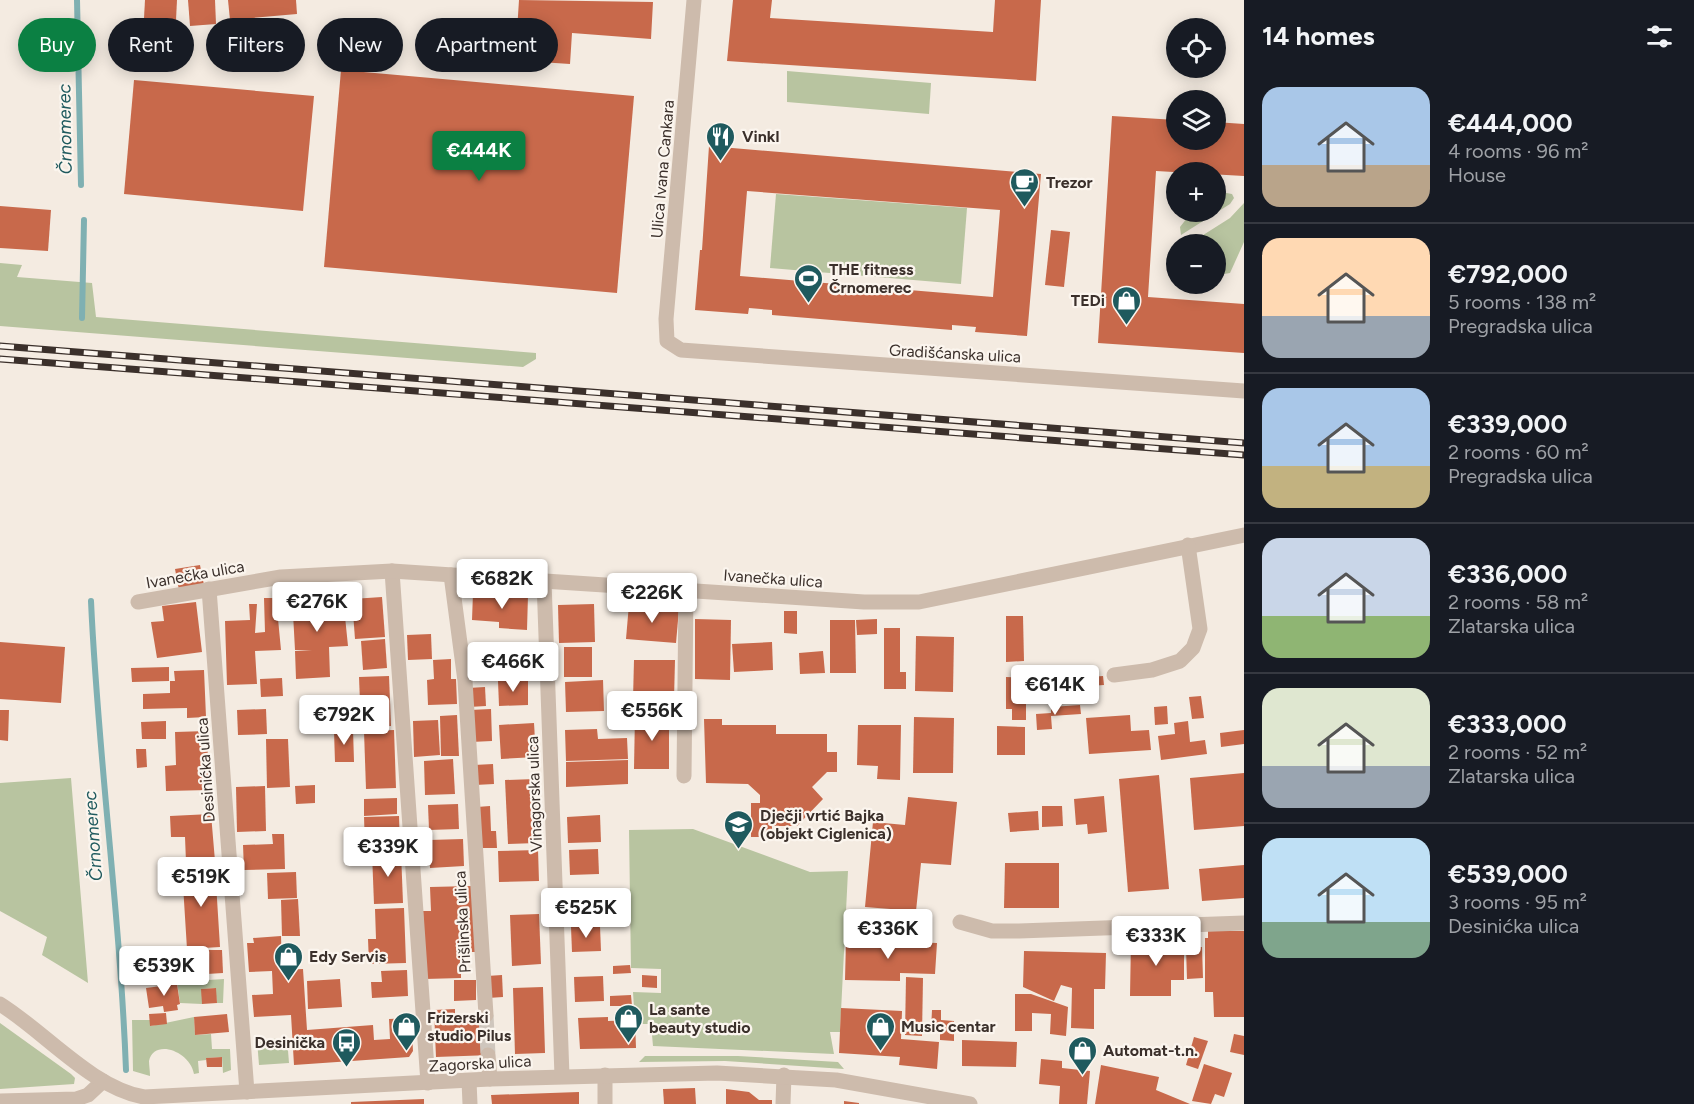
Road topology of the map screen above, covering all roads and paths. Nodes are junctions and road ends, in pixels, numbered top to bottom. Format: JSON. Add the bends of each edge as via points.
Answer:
{"nodes":[{"id":1,"x":694,"y":0,"type":"edge"},
{"id":2,"x":667,"y":341,"type":"joint"},
{"id":3,"x":1244,"y":391,"type":"edge"},
{"id":4,"x":1244,"y":535,"type":"edge"},
{"id":5,"x":1188,"y":546,"type":"junction"},
{"id":6,"x":392,"y":571,"type":"junction"},
{"id":7,"x":451,"y":576,"type":"junction"},
{"id":8,"x":544,"y":581,"type":"junction"},
{"id":9,"x":209,"y":589,"type":"junction"},
{"id":10,"x":686,"y":591,"type":"junction"},
{"id":11,"x":138,"y":602,"type":"dead end"},
{"id":12,"x":1114,"y":675,"type":"dead end"},
{"id":13,"x":684,"y":776,"type":"dead end"},
{"id":14,"x":960,"y":922,"type":"dead end"},
{"id":15,"x":1244,"y":923,"type":"edge"},
{"id":16,"x":0,"y":1004,"type":"edge"},
{"id":17,"x":486,"y":1016,"type":"tunnel mouth"},
{"id":18,"x":488,"y":1055,"type":"tunnel mouth"},
{"id":19,"x":605,"y":1075,"type":"junction"},
{"id":20,"x":784,"y":1075,"type":"junction"},
{"id":21,"x":562,"y":1076,"type":"junction"},
{"id":22,"x":490,"y":1079,"type":"junction"},
{"id":23,"x":103,"y":1081,"type":"junction"},
{"id":24,"x":469,"y":1081,"type":"junction"},
{"id":25,"x":428,"y":1083,"type":"junction"},
{"id":26,"x":247,"y":1092,"type":"junction"},
{"id":27,"x":89,"y":1099,"type":"edge"},
{"id":28,"x":0,"y":1101,"type":"edge"},
{"id":29,"x":470,"y":1104,"type":"edge"},
{"id":30,"x":605,"y":1104,"type":"edge"},
{"id":31,"x":783,"y":1104,"type":"edge"},
{"id":32,"x":970,"y":1104,"type":"edge"}],
"edges":[{"from":1,"to":2,"type":"street","name":"Ulica Ivana Cankara"},
{"from":2,"to":3,"type":"street","name":"Gradišćanska ulica","via":[[681,350]]},
{"from":4,"to":5,"type":"street","name":"Ivanečka ulica"},
{"from":5,"to":10,"type":"street","name":"Ivanečka ulica","via":[[919,602]]},
{"from":5,"to":12,"type":"street","via":[[1200,629],[1193,648],[1180,661]]},
{"from":6,"to":7,"type":"street","name":"Ivanečka ulica"},
{"from":6,"to":9,"type":"street","name":"Ivanečka ulica","via":[[281,577]]},
{"from":6,"to":25,"type":"street"},
{"from":7,"to":8,"type":"street","name":"Ivanečka ulica"},
{"from":7,"to":17,"type":"street","name":"Prišlinska ulica","via":[[465,681]]},
{"from":8,"to":10,"type":"street","name":"Ivanečka ulica"},
{"from":8,"to":21,"type":"street","name":"Vinagorska ulica"},
{"from":9,"to":11,"type":"street","name":"Ivanečka ulica"},
{"from":9,"to":26,"type":"street","name":"Desinićka ulica"},
{"from":10,"to":13,"type":"street"},
{"from":14,"to":15,"type":"street","via":[[1019,932]]},
{"from":16,"to":23,"type":"street","name":"Zagorska ulica"},
{"from":18,"to":22,"type":"street"},
{"from":19,"to":20,"type":"street","name":"Zagorska ulica"},
{"from":19,"to":21,"type":"street","name":"Zagorska ulica"},
{"from":19,"to":30,"type":"street"},
{"from":20,"to":31,"type":"street"},
{"from":20,"to":32,"type":"street","name":"Zagorska ulica","via":[[872,1085]]},
{"from":21,"to":22,"type":"street","name":"Zagorska ulica"},
{"from":22,"to":24,"type":"street","name":"Zagorska ulica"},
{"from":23,"to":26,"type":"street","name":"Zagorska ulica","via":[[144,1096]]},
{"from":23,"to":27,"type":"street"},
{"from":24,"to":25,"type":"street","name":"Zagorska ulica"},
{"from":24,"to":29,"type":"street"},
{"from":25,"to":26,"type":"street","name":"Zagorska ulica"},
{"from":27,"to":28,"type":"street"}]}
